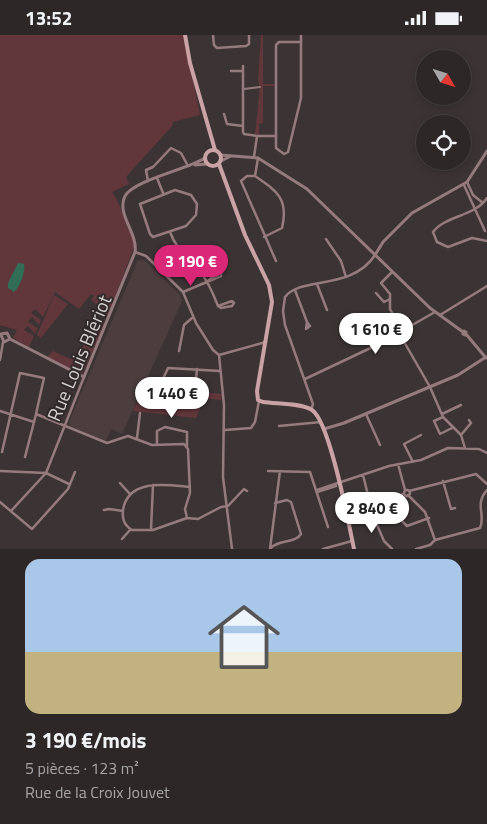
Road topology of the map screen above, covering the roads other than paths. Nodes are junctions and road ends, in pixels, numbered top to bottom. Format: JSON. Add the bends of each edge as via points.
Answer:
{"nodes":[{"id":1,"x":185,"y":35,"type":"edge"},
{"id":2,"x":213,"y":35,"type":"edge"},
{"id":3,"x":249,"y":35,"type":"edge"},
{"id":4,"x":301,"y":35,"type":"edge"},
{"id":5,"x":301,"y":42,"type":"junction"},
{"id":6,"x":243,"y":66,"type":"dead end"},
{"id":7,"x":231,"y":71,"type":"dead end"},
{"id":8,"x":242,"y":71,"type":"junction"},
{"id":9,"x":260,"y":87,"type":"dead end"},
{"id":10,"x":244,"y":89,"type":"junction"},
{"id":11,"x":224,"y":113,"type":"dead end"},
{"id":12,"x":243,"y":126,"type":"junction"},
{"id":13,"x":257,"y":135,"type":"junction"},
{"id":14,"x":276,"y":136,"type":"junction"},
{"id":15,"x":210,"y":138,"type":"junction"},
{"id":16,"x":215,"y":150,"type":"junction"},
{"id":17,"x":208,"y":151,"type":"junction"},
{"id":18,"x":487,"y":151,"type":"edge"},
{"id":19,"x":220,"y":155,"type":"junction"},
{"id":20,"x":231,"y":157,"type":"junction"},
{"id":21,"x":256,"y":157,"type":"junction"},
{"id":22,"x":205,"y":158,"type":"junction"},
{"id":23,"x":220,"y":163,"type":"junction"},
{"id":24,"x":207,"y":164,"type":"junction"},
{"id":25,"x":195,"y":165,"type":"junction"},
{"id":26,"x":188,"y":167,"type":"junction"},
{"id":27,"x":214,"y":167,"type":"junction"},
{"id":28,"x":222,"y":176,"type":"junction"},
{"id":29,"x":255,"y":176,"type":"junction"},
{"id":30,"x":158,"y":178,"type":"junction"},
{"id":31,"x":148,"y":182,"type":"junction"},
{"id":32,"x":465,"y":184,"type":"junction"},
{"id":33,"x":164,"y":194,"type":"junction"},
{"id":34,"x":487,"y":197,"type":"edge"},
{"id":35,"x":483,"y":203,"type":"junction"},
{"id":36,"x":476,"y":209,"type":"junction"},
{"id":37,"x":170,"y":232,"type":"junction"},
{"id":38,"x":483,"y":234,"type":"edge"},
{"id":39,"x":264,"y":237,"type":"junction"},
{"id":40,"x":326,"y":239,"type":"dead end"},
{"id":41,"x":487,"y":241,"type":"edge"},
{"id":42,"x":136,"y":252,"type":"junction"},
{"id":43,"x":376,"y":255,"type":"junction"},
{"id":44,"x":276,"y":261,"type":"dead end"},
{"id":45,"x":197,"y":267,"type":"junction"},
{"id":46,"x":392,"y":272,"type":"junction"},
{"id":47,"x":346,"y":277,"type":"junction"},
{"id":48,"x":207,"y":281,"type":"junction"},
{"id":49,"x":317,"y":285,"type":"junction"},
{"id":50,"x":487,"y":286,"type":"edge"},
{"id":51,"x":295,"y":290,"type":"junction"},
{"id":52,"x":183,"y":292,"type":"junction"},
{"id":53,"x":376,"y":293,"type":"dead end"},
{"id":54,"x":390,"y":299,"type":"junction"},
{"id":55,"x":218,"y":306,"type":"junction"},
{"id":56,"x":328,"y":310,"type":"dead end"},
{"id":57,"x":435,"y":312,"type":"junction"},
{"id":58,"x":440,"y":315,"type":"junction"},
{"id":59,"x":192,"y":317,"type":"junction"},
{"id":60,"x":307,"y":322,"type":"dead end"},
{"id":61,"x":400,"y":332,"type":"junction"},
{"id":62,"x":1,"y":334,"type":"edge"},
{"id":63,"x":10,"y":339,"type":"junction"},
{"id":64,"x":4,"y":341,"type":"junction"},
{"id":65,"x":266,"y":342,"type":"junction"},
{"id":66,"x":179,"y":351,"type":"dead end"},
{"id":67,"x":219,"y":355,"type":"junction"},
{"id":68,"x":486,"y":357,"type":"edge"},
{"id":69,"x":0,"y":360,"type":"edge"},
{"id":70,"x":197,"y":369,"type":"junction"},
{"id":71,"x":220,"y":371,"type":"junction"},
{"id":72,"x":84,"y":377,"type":"junction"},
{"id":73,"x":305,"y":379,"type":"junction"},
{"id":74,"x":429,"y":386,"type":"junction"},
{"id":75,"x":261,"y":402,"type":"junction"},
{"id":76,"x":461,"y":405,"type":"dead end"},
{"id":77,"x":457,"y":407,"type":"junction"},
{"id":78,"x":311,"y":409,"type":"junction"},
{"id":79,"x":0,"y":411,"type":"edge"},
{"id":80,"x":460,"y":411,"type":"dead end"},
{"id":81,"x":140,"y":413,"type":"dead end"},
{"id":82,"x":366,"y":413,"type":"junction"},
{"id":83,"x":11,"y":415,"type":"junction"},
{"id":84,"x":36,"y":415,"type":"junction"},
{"id":85,"x":442,"y":415,"type":"junction"},
{"id":86,"x":469,"y":420,"type":"dead end"},
{"id":87,"x":34,"y":422,"type":"junction"},
{"id":88,"x":321,"y":423,"type":"junction"},
{"id":89,"x":279,"y":425,"type":"dead end"},
{"id":90,"x":64,"y":426,"type":"junction"},
{"id":91,"x":452,"y":428,"type":"junction"},
{"id":92,"x":324,"y":429,"type":"junction"},
{"id":93,"x":225,"y":430,"type":"junction"},
{"id":94,"x":421,"y":435,"type":"dead end"},
{"id":95,"x":461,"y":435,"type":"junction"},
{"id":96,"x":137,"y":438,"type":"junction"},
{"id":97,"x":157,"y":445,"type":"junction"},
{"id":98,"x":380,"y":445,"type":"dead end"},
{"id":99,"x":187,"y":446,"type":"junction"},
{"id":100,"x":465,"y":448,"type":"junction"},
{"id":101,"x":2,"y":452,"type":"dead end"},
{"id":102,"x":487,"y":453,"type":"edge"},
{"id":103,"x":25,"y":457,"type":"dead end"},
{"id":104,"x":413,"y":462,"type":"junction"},
{"id":105,"x":398,"y":464,"type":"junction"},
{"id":106,"x":0,"y":471,"type":"edge"},
{"id":107,"x":268,"y":471,"type":"dead end"},
{"id":108,"x":280,"y":471,"type":"junction"},
{"id":109,"x":75,"y":472,"type":"dead end"},
{"id":110,"x":46,"y":473,"type":"junction"},
{"id":111,"x":363,"y":475,"type":"junction"},
{"id":112,"x":443,"y":481,"type":"junction"},
{"id":113,"x":120,"y":483,"type":"dead end"},
{"id":114,"x":340,"y":483,"type":"junction"},
{"id":115,"x":487,"y":483,"type":"edge"},
{"id":116,"x":69,"y":484,"type":"junction"},
{"id":117,"x":153,"y":485,"type":"junction"},
{"id":118,"x":190,"y":487,"type":"junction"},
{"id":119,"x":487,"y":490,"type":"edge"},
{"id":120,"x":247,"y":491,"type":"dead end"},
{"id":121,"x":317,"y":491,"type":"junction"},
{"id":122,"x":406,"y":491,"type":"junction"},
{"id":123,"x":129,"y":493,"type":"junction"},
{"id":124,"x":0,"y":502,"type":"edge"},
{"id":125,"x":275,"y":503,"type":"junction"},
{"id":126,"x":369,"y":504,"type":"junction"},
{"id":127,"x":226,"y":506,"type":"junction"},
{"id":128,"x":455,"y":508,"type":"dead end"},
{"id":129,"x":104,"y":510,"type":"dead end"},
{"id":130,"x":11,"y":511,"type":"junction"},
{"id":131,"x":123,"y":511,"type":"junction"},
{"id":132,"x":346,"y":513,"type":"junction"},
{"id":133,"x":187,"y":518,"type":"junction"},
{"id":134,"x":429,"y":518,"type":"junction"},
{"id":135,"x":401,"y":519,"type":"dead end"},
{"id":136,"x":328,"y":527,"type":"dead end"},
{"id":137,"x":130,"y":529,"type":"junction"},
{"id":138,"x":151,"y":530,"type":"junction"},
{"id":139,"x":122,"y":539,"type":"dead end"},
{"id":140,"x":435,"y":540,"type":"junction"},
{"id":141,"x":352,"y":541,"type":"junction"},
{"id":142,"x":232,"y":549,"type":"edge"},
{"id":143,"x":270,"y":549,"type":"edge"},
{"id":144,"x":323,"y":549,"type":"edge"},
{"id":145,"x":354,"y":549,"type":"edge"},
{"id":146,"x":392,"y":549,"type":"edge"},
{"id":147,"x":416,"y":549,"type":"edge"}],
"edges":[{"from":1,"to":15,"type":"main road"},
{"from":2,"to":3,"type":"street","via":[[217,48],[246,46]]},
{"from":4,"to":5,"type":"street"},
{"from":5,"to":14,"type":"street","via":[[279,42],[276,45]]},
{"from":5,"to":14,"type":"street","via":[[301,98],[288,153],[284,155],[276,149]]},
{"from":6,"to":8,"type":"street"},
{"from":7,"to":8,"type":"street"},
{"from":8,"to":10,"type":"street"},
{"from":9,"to":10,"type":"street"},
{"from":10,"to":12,"type":"street"},
{"from":11,"to":12,"type":"street","via":[[226,124]]},
{"from":12,"to":13,"type":"street","via":[[244,134]]},
{"from":13,"to":14,"type":"street"},
{"from":13,"to":21,"type":"street"},
{"from":15,"to":16,"type":"main road"},
{"from":15,"to":17,"type":"main road"},
{"from":16,"to":17,"type":"main road"},
{"from":16,"to":19,"type":"main road"},
{"from":17,"to":22,"type":"main road"},
{"from":18,"to":32,"type":"street"},
{"from":19,"to":20,"type":"street"},
{"from":19,"to":23,"type":"main road"},
{"from":20,"to":21,"type":"street"},
{"from":20,"to":23,"type":"street"},
{"from":21,"to":29,"type":"street"},
{"from":21,"to":43,"type":"street","via":[[302,186]]},
{"from":22,"to":24,"type":"main road"},
{"from":22,"to":25,"type":"street"},
{"from":23,"to":27,"type":"main road"},
{"from":23,"to":28,"type":"main road"},
{"from":24,"to":25,"type":"street"},
{"from":24,"to":27,"type":"main road"},
{"from":25,"to":26,"type":"street"},
{"from":26,"to":30,"type":"street"},
{"from":26,"to":31,"type":"street","via":[[182,153],[171,147],[153,167],[146,170]]},
{"from":27,"to":28,"type":"main road"},
{"from":28,"to":65,"type":"main road","via":[[271,292]]},
{"from":29,"to":39,"type":"street","via":[[247,176],[241,181]]},
{"from":29,"to":39,"type":"street","via":[[278,193],[285,210],[282,228]]},
{"from":30,"to":31,"type":"street"},
{"from":30,"to":33,"type":"street"},
{"from":31,"to":42,"type":"street","via":[[130,189],[123,200]]},
{"from":32,"to":35,"type":"street"},
{"from":32,"to":36,"type":"street"},
{"from":32,"to":43,"type":"street","via":[[412,213],[382,243]]},
{"from":33,"to":37,"type":"street","via":[[142,202],[140,206],[152,236]]},
{"from":33,"to":37,"type":"street","via":[[175,190],[186,192],[195,199],[198,209],[190,223]]},
{"from":34,"to":35,"type":"street"},
{"from":35,"to":36,"type":"street"},
{"from":36,"to":38,"type":"street"},
{"from":36,"to":38,"type":"street","via":[[438,227],[433,235],[440,245],[448,247]]},
{"from":37,"to":45,"type":"street","via":[[177,249]]},
{"from":38,"to":41,"type":"street"},
{"from":39,"to":44,"type":"street"},
{"from":40,"to":47,"type":"street","via":[[341,261]]},
{"from":42,"to":52,"type":"street","via":[[146,256]]},
{"from":42,"to":72,"type":"street","name":"Rue Louis Blériot"},
{"from":43,"to":46,"type":"street"},
{"from":43,"to":47,"type":"street","via":[[358,273]]},
{"from":45,"to":45,"type":"street","via":[[209,259],[209,256]]},
{"from":45,"to":48,"type":"street"},
{"from":46,"to":54,"type":"street","via":[[381,283]]},
{"from":46,"to":57,"type":"street"},
{"from":47,"to":49,"type":"street"},
{"from":48,"to":48,"type":"street","via":[[221,276],[221,273],[218,272]]},
{"from":48,"to":52,"type":"street"},
{"from":48,"to":55,"type":"street"},
{"from":49,"to":51,"type":"street"},
{"from":49,"to":56,"type":"street"},
{"from":50,"to":58,"type":"street"},
{"from":51,"to":60,"type":"street"},
{"from":51,"to":73,"type":"street","via":[[285,297],[283,317]]},
{"from":52,"to":59,"type":"street"},
{"from":53,"to":54,"type":"street","via":[[384,302]]},
{"from":54,"to":61,"type":"street","via":[[390,309]]},
{"from":55,"to":55,"type":"street","via":[[232,306],[234,303],[232,301]]},
{"from":57,"to":58,"type":"street"},
{"from":57,"to":61,"type":"street"},
{"from":58,"to":68,"type":"street","via":[[465,333]]},
{"from":59,"to":66,"type":"street","via":[[185,322]]},
{"from":59,"to":67,"type":"street"},
{"from":61,"to":73,"type":"street"},
{"from":61,"to":74,"type":"street"},
{"from":62,"to":63,"type":"street","via":[[8,333]]},
{"from":62,"to":64,"type":"street"},
{"from":63,"to":64,"type":"street"},
{"from":63,"to":72,"type":"street"},
{"from":64,"to":69,"type":"street"},
{"from":65,"to":67,"type":"street"},
{"from":65,"to":75,"type":"main road","via":[[257,391]]},
{"from":67,"to":71,"type":"street"},
{"from":68,"to":74,"type":"street","via":[[458,375]]},
{"from":70,"to":70,"type":"street","via":[[168,368],[162,381],[193,383]]},
{"from":70,"to":71,"type":"street"},
{"from":71,"to":93,"type":"street"},
{"from":72,"to":90,"type":"street","name":"Rue Louis Blériot"},
{"from":73,"to":78,"type":"street","via":[[313,404]]},
{"from":74,"to":82,"type":"street"},
{"from":74,"to":85,"type":"street"},
{"from":75,"to":78,"type":"main road"},
{"from":75,"to":93,"type":"street","via":[[250,428]]},
{"from":76,"to":77,"type":"street"},
{"from":77,"to":80,"type":"street"},
{"from":77,"to":85,"type":"street"},
{"from":78,"to":88,"type":"main road"},
{"from":79,"to":83,"type":"street"},
{"from":81,"to":96,"type":"street"},
{"from":82,"to":92,"type":"street"},
{"from":82,"to":98,"type":"street"},
{"from":83,"to":84,"type":"street","via":[[20,373],[44,378]]},
{"from":83,"to":87,"type":"street"},
{"from":83,"to":101,"type":"street"},
{"from":84,"to":87,"type":"street"},
{"from":84,"to":90,"type":"street"},
{"from":85,"to":91,"type":"street"},
{"from":85,"to":91,"type":"street","via":[[434,421],[440,434]]},
{"from":86,"to":95,"type":"street","via":[[471,423]]},
{"from":87,"to":103,"type":"street"},
{"from":88,"to":89,"type":"street"},
{"from":88,"to":92,"type":"main road"},
{"from":90,"to":96,"type":"street","via":[[108,443],[125,437]]},
{"from":90,"to":110,"type":"street","name":"Rue Louis Blériot"},
{"from":91,"to":95,"type":"street"},
{"from":92,"to":114,"type":"main road"},
{"from":93,"to":127,"type":"street","via":[[222,437]]},
{"from":94,"to":104,"type":"street","via":[[404,444]]},
{"from":95,"to":100,"type":"street"},
{"from":96,"to":97,"type":"street"},
{"from":97,"to":99,"type":"street","via":[[177,443]]},
{"from":97,"to":99,"type":"street","via":[[157,431],[165,427],[187,432]]},
{"from":99,"to":118,"type":"street"},
{"from":100,"to":102,"type":"street"},
{"from":100,"to":104,"type":"street","via":[[448,448]]},
{"from":104,"to":105,"type":"street"},
{"from":105,"to":111,"type":"street"},
{"from":105,"to":122,"type":"street"},
{"from":106,"to":110,"type":"street"},
{"from":107,"to":108,"type":"street"},
{"from":108,"to":121,"type":"street","via":[[308,471]]},
{"from":108,"to":125,"type":"street"},
{"from":109,"to":116,"type":"street"},
{"from":110,"to":116,"type":"street"},
{"from":110,"to":130,"type":"street"},
{"from":111,"to":114,"type":"street"},
{"from":111,"to":126,"type":"street"},
{"from":112,"to":115,"type":"street","via":[[476,474]]},
{"from":112,"to":122,"type":"street"},
{"from":112,"to":128,"type":"street","via":[[451,509]]},
{"from":113,"to":123,"type":"street"},
{"from":114,"to":121,"type":"street"},
{"from":114,"to":132,"type":"main road"},
{"from":116,"to":130,"type":"street","via":[[32,529]]},
{"from":117,"to":118,"type":"street"},
{"from":117,"to":123,"type":"street"},
{"from":117,"to":138,"type":"street"},
{"from":118,"to":133,"type":"street","via":[[185,509]]},
{"from":119,"to":140,"type":"street","via":[[480,502],[480,528]]},
{"from":120,"to":127,"type":"street","via":[[244,489]]},
{"from":121,"to":136,"type":"street"},
{"from":122,"to":126,"type":"street"},
{"from":122,"to":134,"type":"street"},
{"from":123,"to":131,"type":"street"},
{"from":124,"to":130,"type":"street"},
{"from":125,"to":143,"type":"street"},
{"from":125,"to":143,"type":"street","via":[[292,502],[301,534]]},
{"from":126,"to":132,"type":"street"},
{"from":126,"to":146,"type":"street","via":[[385,542]]},
{"from":127,"to":133,"type":"street","via":[[198,519]]},
{"from":127,"to":142,"type":"street"},
{"from":129,"to":131,"type":"street"},
{"from":131,"to":137,"type":"street","via":[[124,523]]},
{"from":132,"to":141,"type":"main road"},
{"from":133,"to":138,"type":"street"},
{"from":134,"to":135,"type":"street","via":[[407,526]]},
{"from":134,"to":140,"type":"street"},
{"from":137,"to":138,"type":"street"},
{"from":137,"to":139,"type":"street"},
{"from":140,"to":147,"type":"street"},
{"from":141,"to":144,"type":"street"},
{"from":141,"to":145,"type":"main road"}]}
